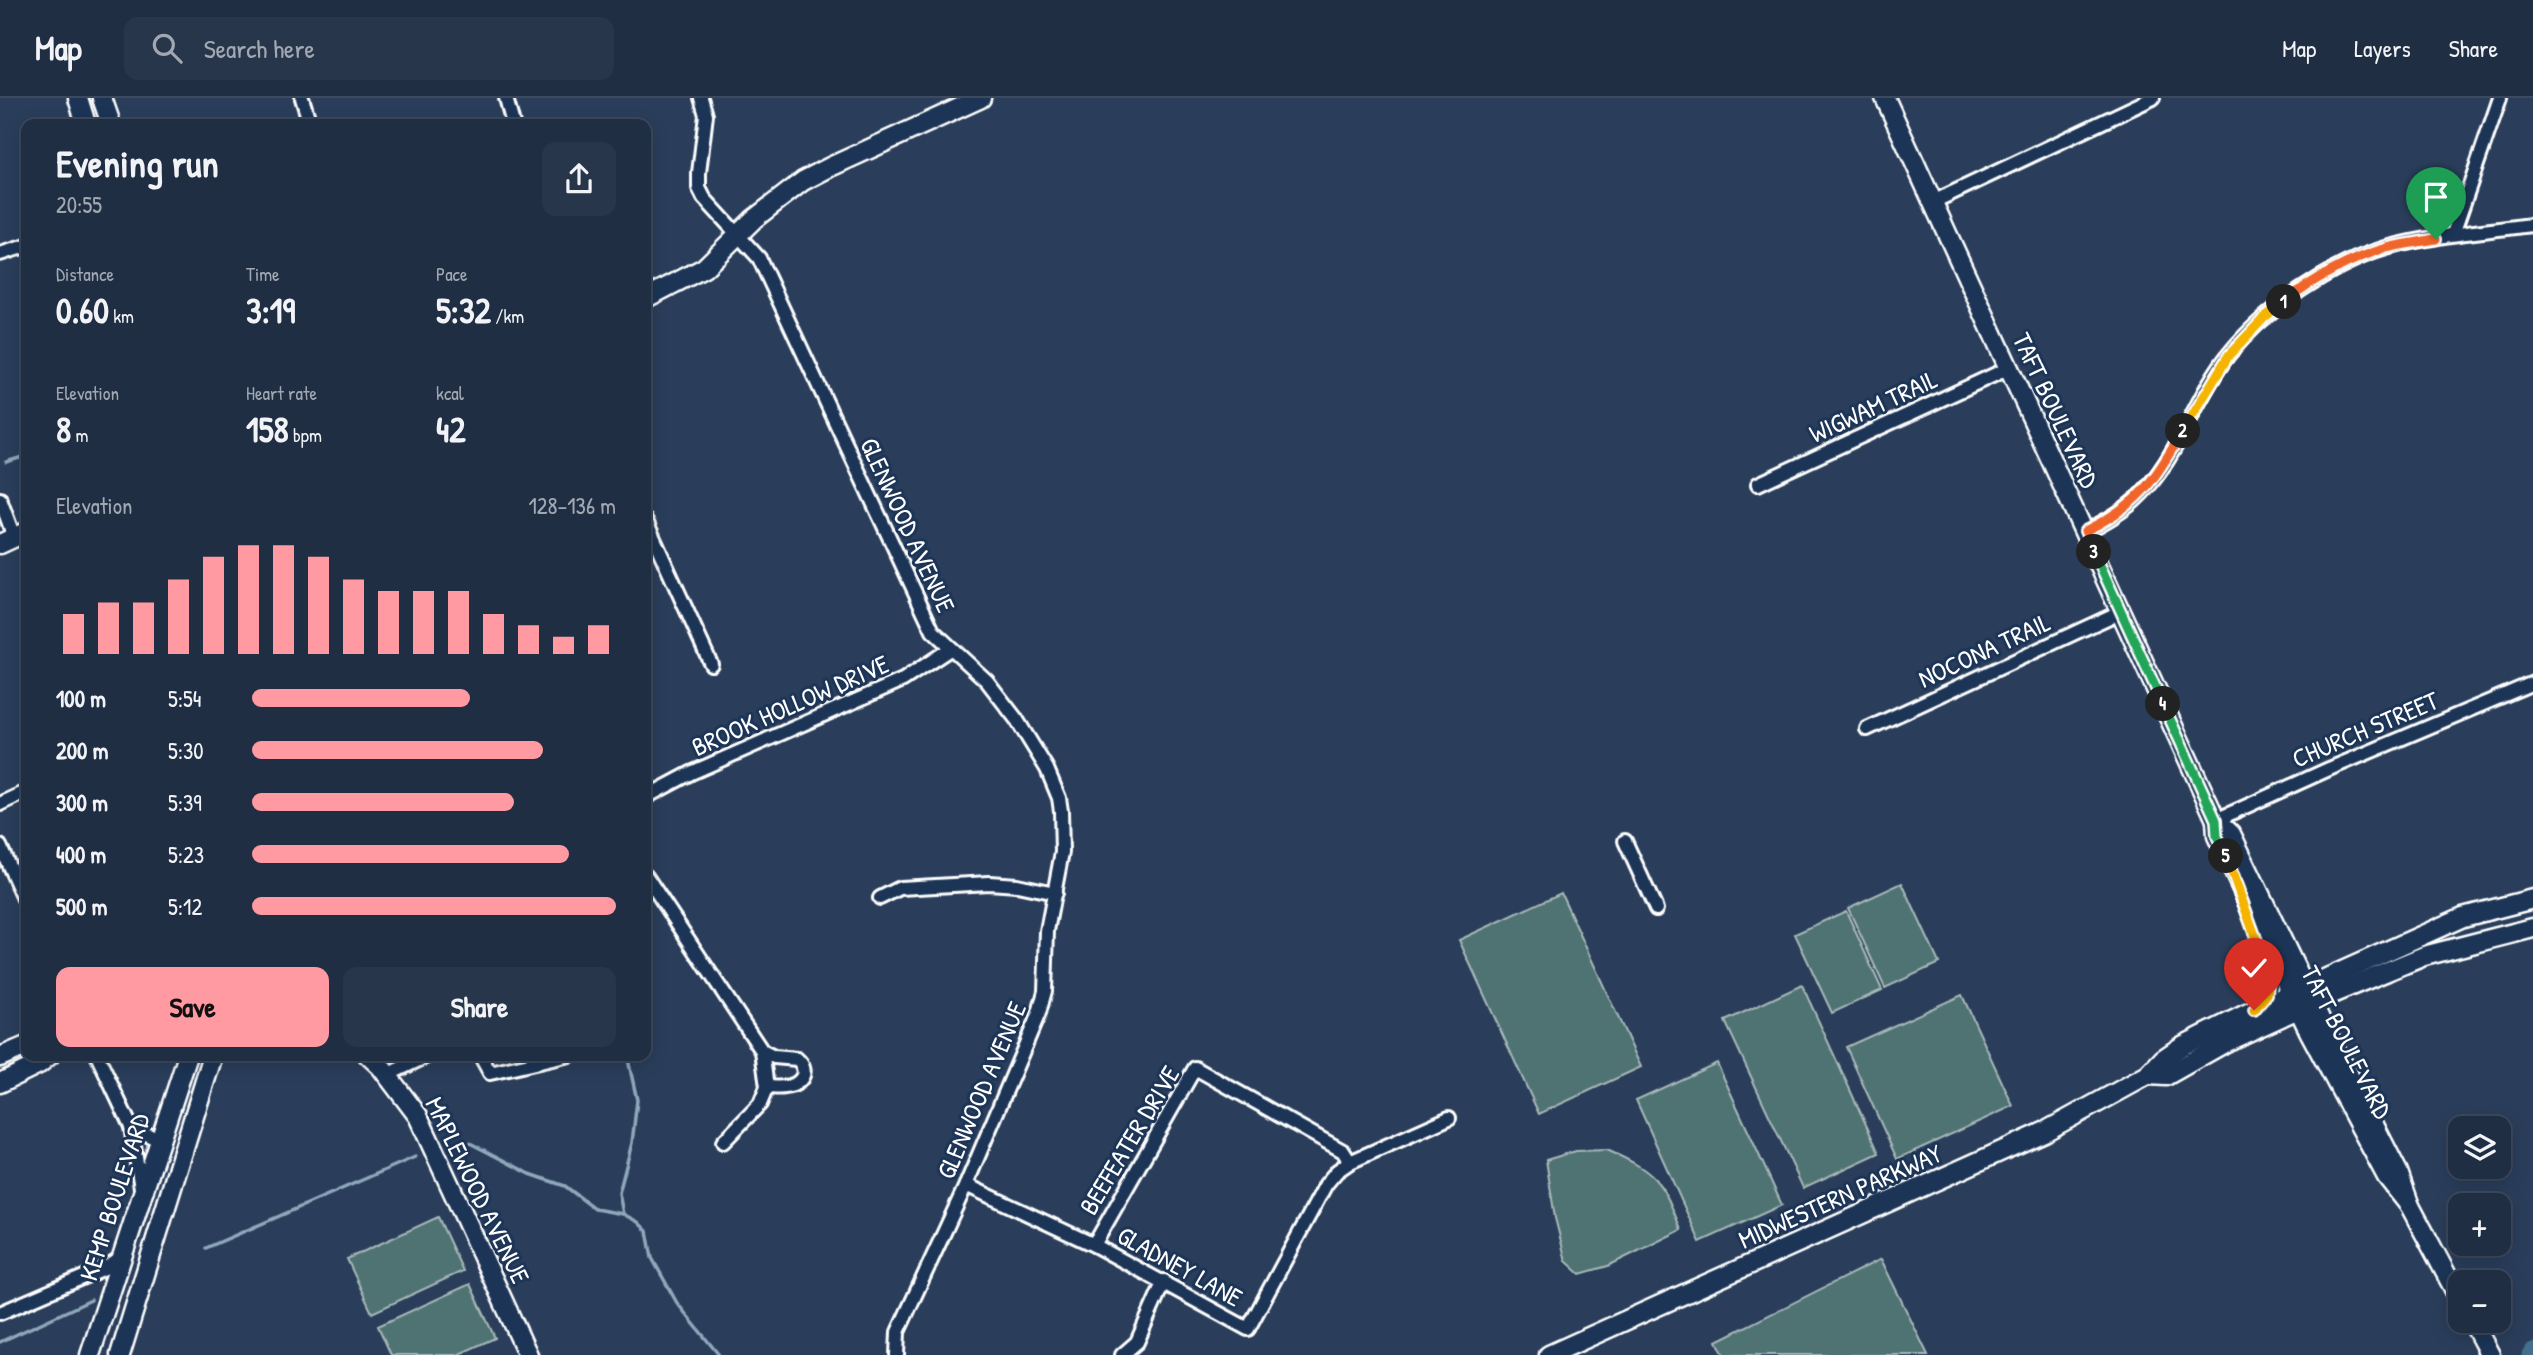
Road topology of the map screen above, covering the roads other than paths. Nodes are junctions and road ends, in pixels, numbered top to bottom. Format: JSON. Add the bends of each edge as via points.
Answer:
{"nodes":[{"id":1,"x":78,"y":98,"type":"edge"},
{"id":2,"x":102,"y":98,"type":"edge"},
{"id":3,"x":302,"y":98,"type":"edge"},
{"id":4,"x":506,"y":98,"type":"edge"},
{"id":5,"x":701,"y":98,"type":"edge"},
{"id":6,"x":981,"y":98,"type":"edge"},
{"id":7,"x":1885,"y":98,"type":"edge"},
{"id":8,"x":2153,"y":98,"type":"edge"},
{"id":9,"x":2500,"y":98,"type":"edge"},
{"id":10,"x":84,"y":119,"type":"edge"},
{"id":11,"x":109,"y":119,"type":"edge"},
{"id":12,"x":308,"y":119,"type":"edge"},
{"id":13,"x":512,"y":119,"type":"edge"},
{"id":14,"x":1933,"y":202,"type":"junction"},
{"id":15,"x":2533,"y":225,"type":"edge"},
{"id":16,"x":2453,"y":234,"type":"junction"},
{"id":17,"x":737,"y":235,"type":"junction"},
{"id":18,"x":21,"y":248,"type":"edge"},
{"id":19,"x":0,"y":254,"type":"edge"},
{"id":20,"x":651,"y":295,"type":"edge"},
{"id":21,"x":2007,"y":369,"type":"junction"},
{"id":22,"x":1758,"y":484,"type":"dead end"},
{"id":23,"x":0,"y":499,"type":"edge"},
{"id":24,"x":2085,"y":531,"type":"junction"},
{"id":25,"x":651,"y":532,"type":"edge"},
{"id":26,"x":13,"y":537,"type":"edge"},
{"id":27,"x":2120,"y":612,"type":"junction"},
{"id":28,"x":950,"y":649,"type":"junction"},
{"id":29,"x":710,"y":664,"type":"dead end"},
{"id":30,"x":2533,"y":683,"type":"edge"},
{"id":31,"x":1867,"y":729,"type":"dead end"},
{"id":32,"x":21,"y":794,"type":"edge"},
{"id":33,"x":651,"y":794,"type":"edge"},
{"id":34,"x":0,"y":804,"type":"edge"},
{"id":35,"x":2216,"y":820,"type":"junction"},
{"id":36,"x":1625,"y":841,"type":"dead end"},
{"id":37,"x":0,"y":846,"type":"edge"},
{"id":38,"x":2225,"y":853,"type":"junction"},
{"id":39,"x":651,"y":884,"type":"edge"},
{"id":40,"x":21,"y":892,"type":"edge"},
{"id":41,"x":1055,"y":893,"type":"junction"},
{"id":42,"x":880,"y":898,"type":"dead end"},
{"id":43,"x":2533,"y":899,"type":"edge"},
{"id":44,"x":1656,"y":909,"type":"dead end"},
{"id":45,"x":2533,"y":928,"type":"edge"},
{"id":46,"x":2302,"y":998,"type":"junction"},
{"id":47,"x":2254,"y":1010,"type":"junction"},
{"id":48,"x":21,"y":1047,"type":"edge"},
{"id":49,"x":762,"y":1051,"type":"junction"},
{"id":50,"x":0,"y":1057,"type":"edge"},
{"id":51,"x":43,"y":1061,"type":"edge"},
{"id":52,"x":100,"y":1061,"type":"edge"},
{"id":53,"x":186,"y":1061,"type":"edge"},
{"id":54,"x":211,"y":1061,"type":"edge"},
{"id":55,"x":374,"y":1061,"type":"edge"},
{"id":56,"x":416,"y":1061,"type":"edge"},
{"id":57,"x":483,"y":1061,"type":"edge"},
{"id":58,"x":543,"y":1061,"type":"edge"},
{"id":59,"x":387,"y":1075,"type":"junction"},
{"id":60,"x":2148,"y":1075,"type":"junction"},
{"id":61,"x":0,"y":1083,"type":"edge"},
{"id":62,"x":767,"y":1087,"type":"junction"},
{"id":63,"x":1449,"y":1118,"type":"dead end"},
{"id":64,"x":131,"y":1127,"type":"junction"},
{"id":65,"x":161,"y":1140,"type":"junction"},
{"id":66,"x":723,"y":1142,"type":"dead end"},
{"id":67,"x":184,"y":1147,"type":"junction"},
{"id":68,"x":1350,"y":1162,"type":"junction"},
{"id":69,"x":966,"y":1185,"type":"junction"},
{"id":70,"x":142,"y":1198,"type":"junction"},
{"id":71,"x":1094,"y":1245,"type":"junction"},
{"id":72,"x":123,"y":1255,"type":"junction"},
{"id":73,"x":2448,"y":1277,"type":"edge"},
{"id":74,"x":1164,"y":1281,"type":"junction"},
{"id":75,"x":1,"y":1311,"type":"edge"},
{"id":76,"x":2478,"y":1333,"type":"edge"},
{"id":77,"x":90,"y":1355,"type":"edge"},
{"id":78,"x":120,"y":1355,"type":"edge"},
{"id":79,"x":528,"y":1355,"type":"edge"},
{"id":80,"x":897,"y":1355,"type":"edge"},
{"id":81,"x":1122,"y":1355,"type":"edge"},
{"id":82,"x":1549,"y":1355,"type":"edge"},
{"id":83,"x":2490,"y":1355,"type":"edge"}],
"edges":[{"from":1,"to":10,"type":"street"},
{"from":2,"to":11,"type":"street"},
{"from":3,"to":12,"type":"street"},
{"from":4,"to":13,"type":"street"},
{"from":5,"to":17,"type":"street","name":"GLENWOOD AVENUE","via":[[706,116],[699,188]]},
{"from":6,"to":17,"type":"street","via":[[814,175]]},
{"from":7,"to":14,"type":"street","name":"TAFT BOULEVARD"},
{"from":8,"to":14,"type":"street"},
{"from":9,"to":16,"type":"street"},
{"from":14,"to":21,"type":"street","name":"TAFT BOULEVARD"},
{"from":15,"to":16,"type":"street"},
{"from":16,"to":24,"type":"street","via":[[2385,249],[2338,269],[2296,292],[2265,317],[2229,355],[2154,480],[2127,506]]},
{"from":17,"to":20,"type":"street","via":[[704,268]]},
{"from":17,"to":28,"type":"street","name":"GLENWOOD AVENUE","via":[[759,258],[933,631]]},
{"from":18,"to":19,"type":"street"},
{"from":21,"to":22,"type":"street","name":"WIGWAM TRAIL"},
{"from":21,"to":24,"type":"street","name":"TAFT BOULEVARD"},
{"from":23,"to":26,"type":"street"},
{"from":24,"to":27,"type":"street","name":"TAFT BOULEVARD"},
{"from":25,"to":29,"type":"street"},
{"from":27,"to":31,"type":"street","name":"NOCONA TRAIL"},
{"from":27,"to":35,"type":"street","name":"TAFT BOULEVARD"},
{"from":28,"to":33,"type":"street","name":"BROOK HOLLOW DRIVE","via":[[903,680]]},
{"from":28,"to":41,"type":"street","name":"GLENWOOD AVENUE","via":[[986,681],[1047,769],[1061,811],[1062,852]]},
{"from":30,"to":35,"type":"street","name":"CHURCH STREET"},
{"from":32,"to":34,"type":"street"},
{"from":35,"to":38,"type":"street","name":"TAFT BOULEVARD"},
{"from":35,"to":46,"type":"street","name":"TAFT BOULEVARD","via":[[2231,834]]},
{"from":36,"to":44,"type":"street"},
{"from":37,"to":40,"type":"street"},
{"from":38,"to":46,"type":"street","name":"TAFT BOULEVARD"},
{"from":38,"to":47,"type":"street","via":[[2269,974],[2267,994]]},
{"from":39,"to":49,"type":"street"},
{"from":41,"to":42,"type":"street","via":[[1017,884],[989,884],[900,888]]},
{"from":41,"to":69,"type":"street","name":"GLENWOOD AVENUE","via":[[1046,930],[1040,1013]]},
{"from":43,"to":46,"type":"street","name":"MIDWESTERN PARKWAY","via":[[2463,917]]},
{"from":45,"to":46,"type":"street","name":"MIDWESTERN PARKWAY","via":[[2424,956]]},
{"from":46,"to":47,"type":"street","name":"MIDWESTERN PARKWAY"},
{"from":46,"to":60,"type":"street","name":"MIDWESTERN PARKWAY","via":[[2166,1076]]},
{"from":46,"to":73,"type":"street","name":"TAFT BOULEVARD","via":[[2387,1177],[2410,1206]]},
{"from":47,"to":60,"type":"street","name":"MIDWESTERN PARKWAY","via":[[2182,1046]]},
{"from":48,"to":50,"type":"street"},
{"from":49,"to":62,"type":"street"},
{"from":49,"to":62,"type":"street","via":[[797,1059],[804,1069],[801,1081]]},
{"from":51,"to":61,"type":"street"},
{"from":52,"to":64,"type":"street"},
{"from":53,"to":65,"type":"street","name":"KEMP BOULEVARD"},
{"from":54,"to":67,"type":"street","name":"KEMP BOULEVARD"},
{"from":55,"to":59,"type":"street","name":"MAPLEWOOD AVENUE"},
{"from":56,"to":59,"type":"street"},
{"from":57,"to":58,"type":"street","via":[[490,1073]]},
{"from":59,"to":79,"type":"street","name":"MAPLEWOOD AVENUE","via":[[418,1116]]},
{"from":60,"to":82,"type":"street","name":"MIDWESTERN PARKWAY","via":[[2004,1151]]},
{"from":62,"to":66,"type":"street","via":[[760,1104]]},
{"from":63,"to":68,"type":"street","name":"GLADNEY LANE"},
{"from":64,"to":65,"type":"street"},
{"from":64,"to":70,"type":"street"},
{"from":65,"to":67,"type":"street"},
{"from":65,"to":70,"type":"street","name":"KEMP BOULEVARD"},
{"from":67,"to":78,"type":"street","name":"KEMP BOULEVARD"},
{"from":68,"to":71,"type":"street","name":"BEEFEATER DRIVE","via":[[1343,1151],[1195,1068]]},
{"from":68,"to":74,"type":"street","name":"GLADNEY LANE","via":[[1326,1184],[1248,1329]]},
{"from":69,"to":71,"type":"street","name":"GLADNEY LANE"},
{"from":69,"to":80,"type":"street","name":"GLENWOOD AVENUE","via":[[898,1332]]},
{"from":70,"to":72,"type":"street","name":"KEMP BOULEVARD"},
{"from":71,"to":74,"type":"street","name":"GLADNEY LANE"},
{"from":72,"to":75,"type":"street","via":[[107,1267]]},
{"from":72,"to":77,"type":"street","name":"KEMP BOULEVARD"},
{"from":74,"to":81,"type":"street","via":[[1137,1342]]},
{"from":76,"to":83,"type":"street"}]}
